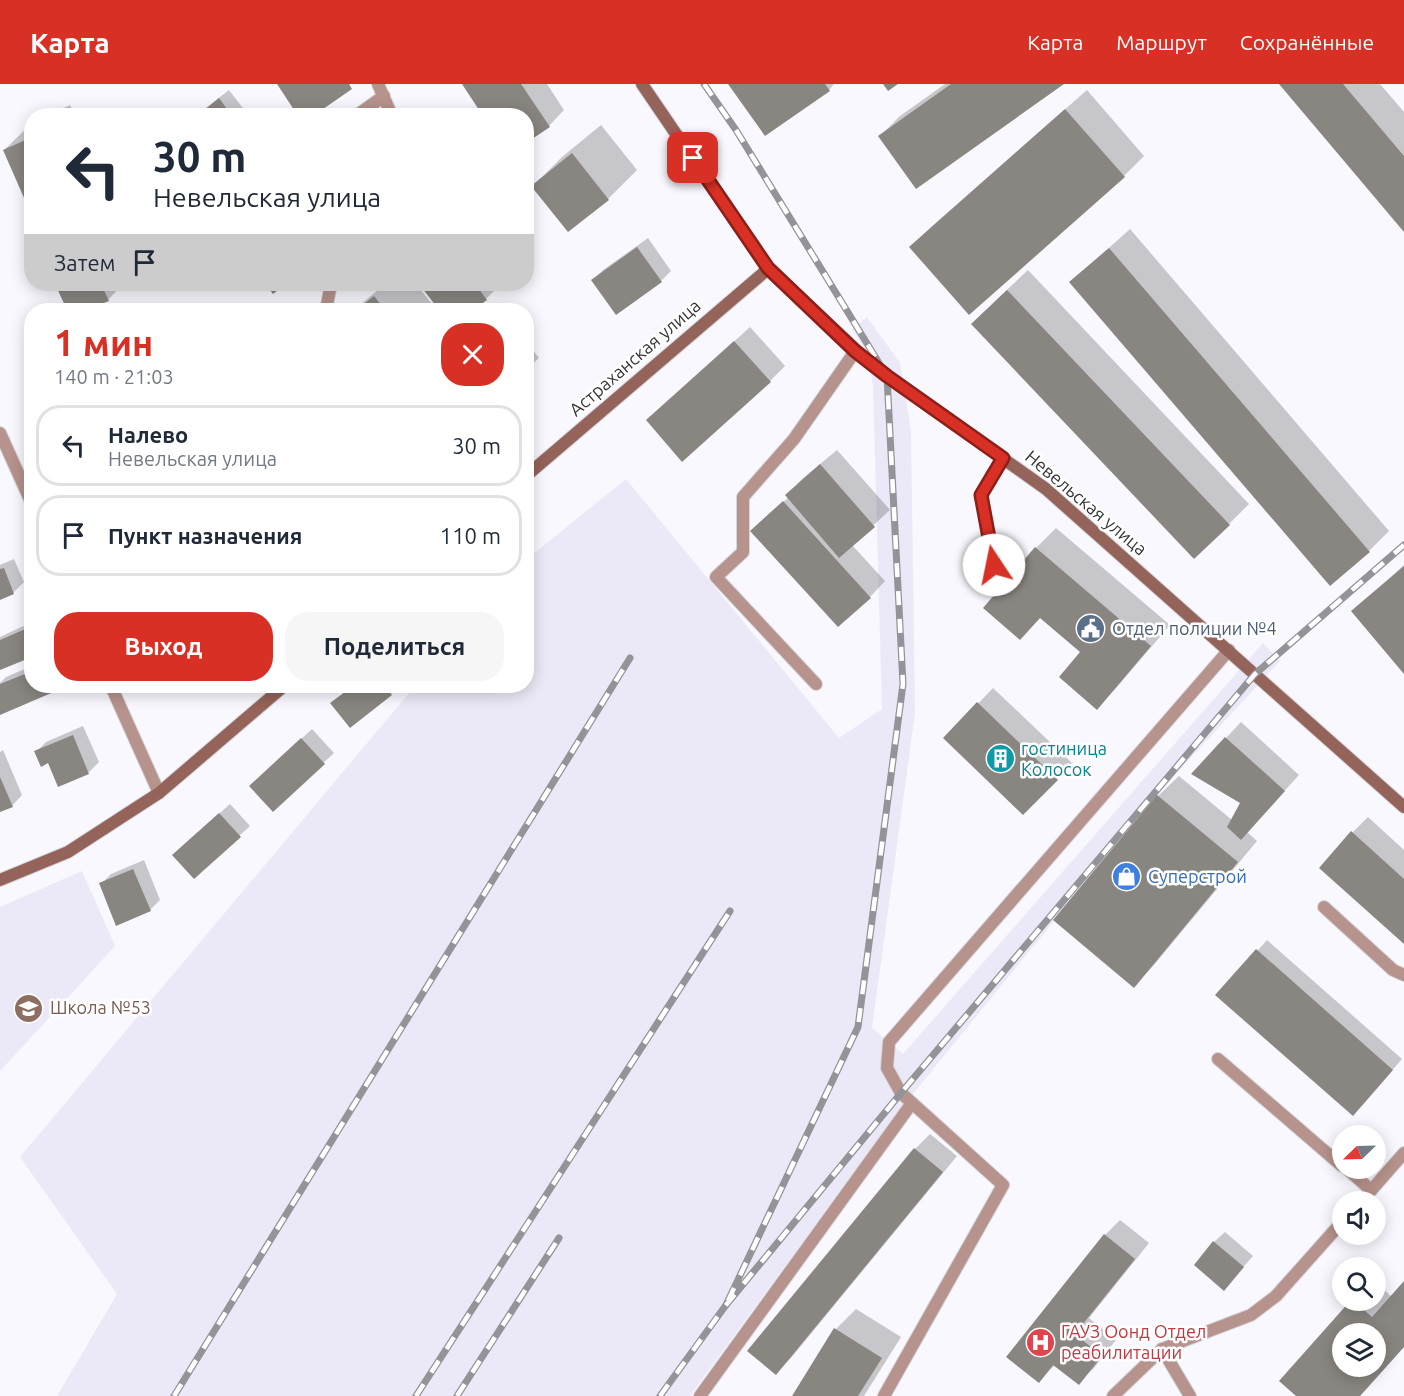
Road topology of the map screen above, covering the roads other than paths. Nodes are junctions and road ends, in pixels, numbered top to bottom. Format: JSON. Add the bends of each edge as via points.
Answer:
{"nodes":[{"id":1,"x":378,"y":84,"type":"edge"},
{"id":2,"x":642,"y":84,"type":"edge"},
{"id":3,"x":384,"y":96,"type":"junction"},
{"id":4,"x":367,"y":108,"type":"edge"},
{"id":5,"x":389,"y":108,"type":"edge"},
{"id":6,"x":768,"y":268,"type":"junction"},
{"id":7,"x":855,"y":351,"type":"junction"},
{"id":8,"x":0,"y":433,"type":"edge"},
{"id":9,"x":1003,"y":458,"type":"junction"},
{"id":10,"x":534,"y":469,"type":"edge"},
{"id":11,"x":24,"y":486,"type":"edge"},
{"id":12,"x":994,"y":565,"type":"dead end"},
{"id":13,"x":1229,"y":650,"type":"junction"},
{"id":14,"x":816,"y":684,"type":"dead end"},
{"id":15,"x":114,"y":693,"type":"edge"},
{"id":16,"x":276,"y":693,"type":"edge"},
{"id":17,"x":159,"y":794,"type":"junction"},
{"id":18,"x":1404,"y":807,"type":"edge"},
{"id":19,"x":0,"y":880,"type":"edge"},
{"id":20,"x":1324,"y":907,"type":"dead end"},
{"id":21,"x":1404,"y":975,"type":"edge"},
{"id":22,"x":1218,"y":1059,"type":"dead end"},
{"id":23,"x":912,"y":1104,"type":"junction"},
{"id":24,"x":1404,"y":1153,"type":"edge"},
{"id":25,"x":1332,"y":1157,"type":"edge"},
{"id":26,"x":1358,"y":1179,"type":"edge"},
{"id":27,"x":1371,"y":1190,"type":"joint"},
{"id":28,"x":1332,"y":1233,"type":"edge"},
{"id":29,"x":1162,"y":1349,"type":"junction"},
{"id":30,"x":700,"y":1396,"type":"edge"},
{"id":31,"x":884,"y":1396,"type":"edge"},
{"id":32,"x":1113,"y":1396,"type":"edge"},
{"id":33,"x":1190,"y":1396,"type":"edge"}],
"edges":[{"from":1,"to":3,"type":"street"},
{"from":2,"to":6,"type":"street","name":"Невельская улица"},
{"from":3,"to":4,"type":"street"},
{"from":3,"to":5,"type":"street"},
{"from":6,"to":7,"type":"street","name":"Невельская улица"},
{"from":6,"to":10,"type":"street","name":"Астраханская улица"},
{"from":7,"to":9,"type":"street","name":"Невельская улица"},
{"from":7,"to":14,"type":"street","via":[[795,439],[743,497],[743,552],[716,577]]},
{"from":8,"to":11,"type":"street"},
{"from":9,"to":12,"type":"street","via":[[981,495]]},
{"from":9,"to":13,"type":"street","name":"Невельская улица","via":[[1047,489]]},
{"from":13,"to":18,"type":"street","name":"Невельская улица"},
{"from":13,"to":23,"type":"street","via":[[889,1042],[887,1068]]},
{"from":15,"to":17,"type":"street"},
{"from":16,"to":17,"type":"street"},
{"from":17,"to":19,"type":"street","via":[[68,852]]},
{"from":20,"to":21,"type":"street"},
{"from":22,"to":25,"type":"street"},
{"from":23,"to":30,"type":"street"},
{"from":23,"to":31,"type":"street","via":[[1003,1185]]},
{"from":24,"to":27,"type":"street"},
{"from":26,"to":27,"type":"street"},
{"from":28,"to":29,"type":"street","via":[[1275,1296],[1251,1315]]},
{"from":29,"to":32,"type":"street"},
{"from":29,"to":33,"type":"street"}]}
